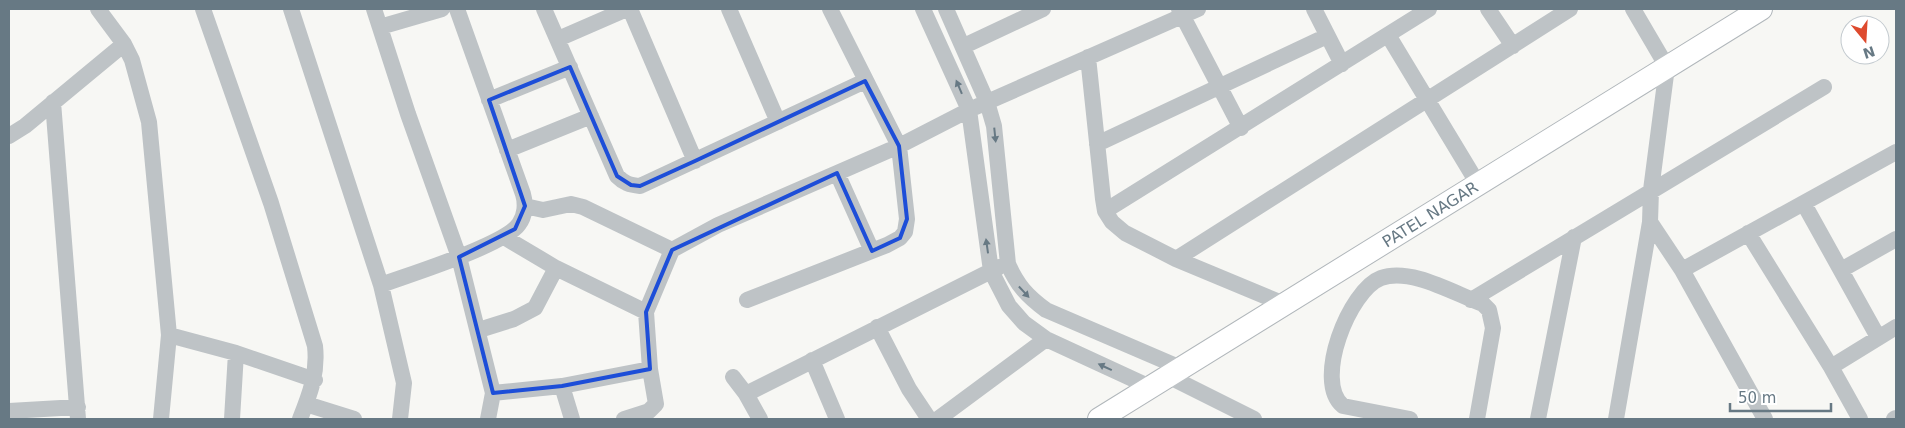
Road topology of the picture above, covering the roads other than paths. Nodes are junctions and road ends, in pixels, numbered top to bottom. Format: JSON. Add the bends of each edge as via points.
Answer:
{"nodes":[{"id":1,"x":98,"y":9,"type":"edge"},
{"id":2,"x":203,"y":9,"type":"edge"},
{"id":3,"x":291,"y":9,"type":"edge"},
{"id":4,"x":374,"y":9,"type":"edge"},
{"id":5,"x":442,"y":9,"type":"edge"},
{"id":6,"x":457,"y":9,"type":"edge"},
{"id":7,"x":544,"y":9,"type":"edge"},
{"id":8,"x":629,"y":9,"type":"edge"},
{"id":9,"x":729,"y":9,"type":"edge"},
{"id":10,"x":830,"y":9,"type":"edge"},
{"id":11,"x":924,"y":9,"type":"edge"},
{"id":12,"x":946,"y":9,"type":"edge"},
{"id":13,"x":1043,"y":9,"type":"edge"},
{"id":14,"x":1198,"y":9,"type":"edge"},
{"id":15,"x":1314,"y":9,"type":"edge"},
{"id":16,"x":1429,"y":9,"type":"edge"},
{"id":17,"x":1488,"y":9,"type":"edge"},
{"id":18,"x":1570,"y":9,"type":"edge"},
{"id":19,"x":1633,"y":9,"type":"edge"},
{"id":20,"x":1761,"y":9,"type":"edge"},
{"id":21,"x":1181,"y":12,"type":"edge"},
{"id":22,"x":380,"y":27,"type":"junction"},
{"id":23,"x":1388,"y":35,"type":"junction"},
{"id":24,"x":1327,"y":36,"type":"junction"},
{"id":25,"x":558,"y":39,"type":"junction"},
{"id":26,"x":124,"y":44,"type":"junction"},
{"id":27,"x":964,"y":46,"type":"junction"},
{"id":28,"x":1512,"y":46,"type":"junction"},
{"id":29,"x":1088,"y":57,"type":"junction"},
{"id":30,"x":1342,"y":64,"type":"junction"},
{"id":31,"x":570,"y":67,"type":"junction"},
{"id":32,"x":1667,"y":67,"type":"junction"},
{"id":33,"x":865,"y":81,"type":"junction"},
{"id":34,"x":1824,"y":87,"type":"dead end"},
{"id":35,"x":1220,"y":88,"type":"junction"},
{"id":36,"x":489,"y":100,"type":"junction"},
{"id":37,"x":1428,"y":100,"type":"junction"},
{"id":38,"x":53,"y":102,"type":"junction"},
{"id":39,"x":988,"y":102,"type":"junction"},
{"id":40,"x":969,"y":110,"type":"junction"},
{"id":41,"x":591,"y":116,"type":"junction"},
{"id":42,"x":778,"y":122,"type":"junction"},
{"id":43,"x":1241,"y":128,"type":"junction"},
{"id":44,"x":9,"y":136,"type":"edge"},
{"id":45,"x":1097,"y":144,"type":"junction"},
{"id":46,"x":900,"y":146,"type":"junction"},
{"id":47,"x":507,"y":150,"type":"junction"},
{"id":48,"x":1896,"y":152,"type":"edge"},
{"id":49,"x":695,"y":161,"type":"junction"},
{"id":50,"x":837,"y":174,"type":"junction"},
{"id":51,"x":1478,"y":184,"type":"junction"},
{"id":52,"x":1651,"y":190,"type":"junction"},
{"id":53,"x":1804,"y":204,"type":"junction"},
{"id":54,"x":525,"y":206,"type":"junction"},
{"id":55,"x":1105,"y":211,"type":"junction"},
{"id":56,"x":1650,"y":222,"type":"junction"},
{"id":57,"x":1748,"y":233,"type":"junction"},
{"id":58,"x":504,"y":237,"type":"junction"},
{"id":59,"x":1574,"y":237,"type":"junction"},
{"id":60,"x":1896,"y":239,"type":"edge"},
{"id":61,"x":672,"y":250,"type":"junction"},
{"id":62,"x":872,"y":251,"type":"junction"},
{"id":63,"x":459,"y":257,"type":"junction"},
{"id":64,"x":1358,"y":258,"type":"junction"},
{"id":65,"x":1176,"y":259,"type":"junction"},
{"id":66,"x":1008,"y":264,"type":"junction"},
{"id":67,"x":556,"y":268,"type":"junction"},
{"id":68,"x":1682,"y":270,"type":"junction"},
{"id":69,"x":1841,"y":270,"type":"junction"},
{"id":70,"x":990,"y":271,"type":"junction"},
{"id":71,"x":1375,"y":281,"type":"junction"},
{"id":72,"x":381,"y":285,"type":"junction"},
{"id":73,"x":747,"y":300,"type":"dead end"},
{"id":74,"x":1471,"y":300,"type":"junction"},
{"id":75,"x":1284,"y":304,"type":"junction"},
{"id":76,"x":646,"y":312,"type":"junction"},
{"id":77,"x":877,"y":327,"type":"junction"},
{"id":78,"x":1896,"y":327,"type":"edge"},
{"id":79,"x":479,"y":330,"type":"junction"},
{"id":80,"x":169,"y":334,"type":"junction"},
{"id":81,"x":1878,"y":337,"type":"junction"},
{"id":82,"x":1046,"y":339,"type":"junction"},
{"id":83,"x":236,"y":353,"type":"junction"},
{"id":84,"x":812,"y":360,"type":"junction"},
{"id":85,"x":1831,"y":367,"type":"junction"},
{"id":86,"x":650,"y":369,"type":"junction"},
{"id":87,"x":733,"y":377,"type":"dead end"},
{"id":88,"x":1166,"y":377,"type":"junction"},
{"id":89,"x":315,"y":380,"type":"junction"},
{"id":90,"x":562,"y":386,"type":"junction"},
{"id":91,"x":492,"y":393,"type":"junction"},
{"id":92,"x":746,"y":394,"type":"junction"},
{"id":93,"x":9,"y":411,"type":"edge"},
{"id":94,"x":303,"y":412,"type":"edge"},
{"id":95,"x":78,"y":413,"type":"edge"},
{"id":96,"x":1360,"y":415,"type":"edge"},
{"id":97,"x":161,"y":419,"type":"edge"},
{"id":98,"x":232,"y":419,"type":"edge"},
{"id":99,"x":354,"y":419,"type":"edge"},
{"id":100,"x":400,"y":419,"type":"edge"},
{"id":101,"x":488,"y":419,"type":"edge"},
{"id":102,"x":572,"y":419,"type":"edge"},
{"id":103,"x":624,"y":419,"type":"edge"},
{"id":104,"x":760,"y":419,"type":"edge"},
{"id":105,"x":837,"y":419,"type":"edge"},
{"id":106,"x":929,"y":419,"type":"edge"},
{"id":107,"x":938,"y":419,"type":"edge"},
{"id":108,"x":1099,"y":419,"type":"edge"},
{"id":109,"x":1254,"y":419,"type":"edge"},
{"id":110,"x":1410,"y":419,"type":"edge"},
{"id":111,"x":1477,"y":419,"type":"edge"},
{"id":112,"x":1538,"y":419,"type":"edge"},
{"id":113,"x":1616,"y":419,"type":"edge"},
{"id":114,"x":1765,"y":419,"type":"edge"},
{"id":115,"x":1860,"y":419,"type":"edge"}],
"edges":[{"from":1,"to":26,"type":"street"},
{"from":2,"to":89,"type":"street","via":[[271,203],[315,346]]},
{"from":3,"to":72,"type":"street"},
{"from":4,"to":22,"type":"street"},
{"from":5,"to":22,"type":"street"},
{"from":6,"to":36,"type":"street"},
{"from":7,"to":25,"type":"street"},
{"from":8,"to":25,"type":"street"},
{"from":8,"to":49,"type":"street"},
{"from":9,"to":42,"type":"street"},
{"from":10,"to":33,"type":"street"},
{"from":40,"to":11,"type":"street","one_way":true},
{"from":12,"to":27,"type":"street"},
{"from":13,"to":27,"type":"street"},
{"from":14,"to":21,"type":"street"},
{"from":15,"to":24,"type":"street"},
{"from":16,"to":23,"type":"street"},
{"from":17,"to":28,"type":"street"},
{"from":18,"to":28,"type":"street"},
{"from":19,"to":32,"type":"street"},
{"from":20,"to":32,"type":"street","name":"PATEL NAGAR"},
{"from":21,"to":29,"type":"street"},
{"from":21,"to":35,"type":"street"},
{"from":22,"to":63,"type":"street"},
{"from":23,"to":30,"type":"street"},
{"from":23,"to":37,"type":"street"},
{"from":24,"to":30,"type":"street"},
{"from":24,"to":35,"type":"street"},
{"from":25,"to":31,"type":"street"},
{"from":26,"to":38,"type":"street"},
{"from":26,"to":80,"type":"street","via":[[138,78],[149,122]]},
{"from":27,"to":39,"type":"street"},
{"from":28,"to":37,"type":"street"},
{"from":29,"to":39,"type":"street"},
{"from":29,"to":45,"type":"street"},
{"from":30,"to":43,"type":"street"},
{"from":31,"to":36,"type":"street"},
{"from":31,"to":41,"type":"street"},
{"from":32,"to":51,"type":"street","name":"PATEL NAGAR"},
{"from":32,"to":52,"type":"street"},
{"from":33,"to":42,"type":"street"},
{"from":33,"to":46,"type":"street"},
{"from":34,"to":52,"type":"street"},
{"from":35,"to":43,"type":"street"},
{"from":35,"to":45,"type":"street"},
{"from":36,"to":47,"type":"street"},
{"from":37,"to":51,"type":"street"},
{"from":37,"to":65,"type":"street"},
{"from":38,"to":44,"type":"street"},
{"from":38,"to":95,"type":"street"},
{"from":39,"to":40,"type":"street"},
{"from":39,"to":66,"type":"street","one_way":true,"via":[[994,126]]},
{"from":40,"to":46,"type":"street"},
{"from":70,"to":40,"type":"street","one_way":true},
{"from":41,"to":47,"type":"street"},
{"from":41,"to":49,"type":"street","via":[[623,183],[640,186]]},
{"from":42,"to":49,"type":"street"},
{"from":43,"to":55,"type":"street"},
{"from":45,"to":55,"type":"street"},
{"from":46,"to":50,"type":"street"},
{"from":46,"to":62,"type":"street","via":[[907,219],[905,232],[900,238]]},
{"from":47,"to":54,"type":"street"},
{"from":48,"to":53,"type":"street"},
{"from":50,"to":61,"type":"street","via":[[718,225]]},
{"from":50,"to":62,"type":"street"},
{"from":51,"to":64,"type":"street","name":"PATEL NAGAR"},
{"from":52,"to":56,"type":"street"},
{"from":52,"to":59,"type":"street"},
{"from":53,"to":57,"type":"street"},
{"from":53,"to":69,"type":"street"},
{"from":54,"to":58,"type":"street","via":[[520,224]]},
{"from":54,"to":61,"type":"street","via":[[543,210],[571,204],[583,207]]},
{"from":55,"to":65,"type":"street","via":[[1125,233]]},
{"from":56,"to":68,"type":"street"},
{"from":56,"to":113,"type":"street"},
{"from":57,"to":68,"type":"street"},
{"from":57,"to":85,"type":"street"},
{"from":58,"to":63,"type":"street"},
{"from":58,"to":67,"type":"street"},
{"from":59,"to":74,"type":"street"},
{"from":59,"to":112,"type":"street"},
{"from":60,"to":69,"type":"street"},
{"from":61,"to":76,"type":"street"},
{"from":62,"to":73,"type":"street"},
{"from":63,"to":72,"type":"street"},
{"from":63,"to":79,"type":"street"},
{"from":64,"to":71,"type":"street"},
{"from":64,"to":75,"type":"street","name":"PATEL NAGAR"},
{"from":65,"to":75,"type":"street"},
{"from":66,"to":70,"type":"street"},
{"from":66,"to":88,"type":"street","one_way":true,"via":[[1017,285],[1028,298]]},
{"from":67,"to":76,"type":"street"},
{"from":67,"to":79,"type":"street","via":[[536,308],[514,320]]},
{"from":68,"to":114,"type":"street"},
{"from":69,"to":81,"type":"street"},
{"from":70,"to":77,"type":"street"},
{"from":70,"to":82,"type":"street","via":[[1009,306],[1024,323]]},
{"from":71,"to":74,"type":"street","via":[[1394,276],[1413,277]]},
{"from":71,"to":96,"type":"street","via":[[1359,297],[1334,350],[1333,393],[1343,406]]},
{"from":72,"to":100,"type":"street","via":[[403,376],[404,399]]},
{"from":74,"to":111,"type":"street","via":[[1489,310],[1493,328]]},
{"from":75,"to":88,"type":"street","name":"PATEL NAGAR"},
{"from":76,"to":86,"type":"street"},
{"from":77,"to":84,"type":"street"},
{"from":77,"to":106,"type":"street","via":[[909,389]]},
{"from":78,"to":81,"type":"street"},
{"from":79,"to":91,"type":"street"},
{"from":80,"to":83,"type":"street"},
{"from":80,"to":97,"type":"street"},
{"from":81,"to":85,"type":"street"},
{"from":88,"to":82,"type":"street","one_way":true},
{"from":82,"to":107,"type":"street"},
{"from":83,"to":89,"type":"street"},
{"from":83,"to":98,"type":"street"},
{"from":84,"to":92,"type":"street"},
{"from":84,"to":105,"type":"street"},
{"from":85,"to":115,"type":"street"},
{"from":86,"to":90,"type":"street"},
{"from":86,"to":103,"type":"street","via":[[654,409]]},
{"from":87,"to":92,"type":"street"},
{"from":88,"to":108,"type":"street","name":"PATEL NAGAR"},
{"from":88,"to":109,"type":"street"},
{"from":89,"to":94,"type":"street"},
{"from":90,"to":91,"type":"street"},
{"from":90,"to":102,"type":"street"},
{"from":91,"to":101,"type":"street"},
{"from":92,"to":104,"type":"street"},
{"from":93,"to":95,"type":"street"},
{"from":94,"to":99,"type":"street"},
{"from":96,"to":110,"type":"street"}]}
